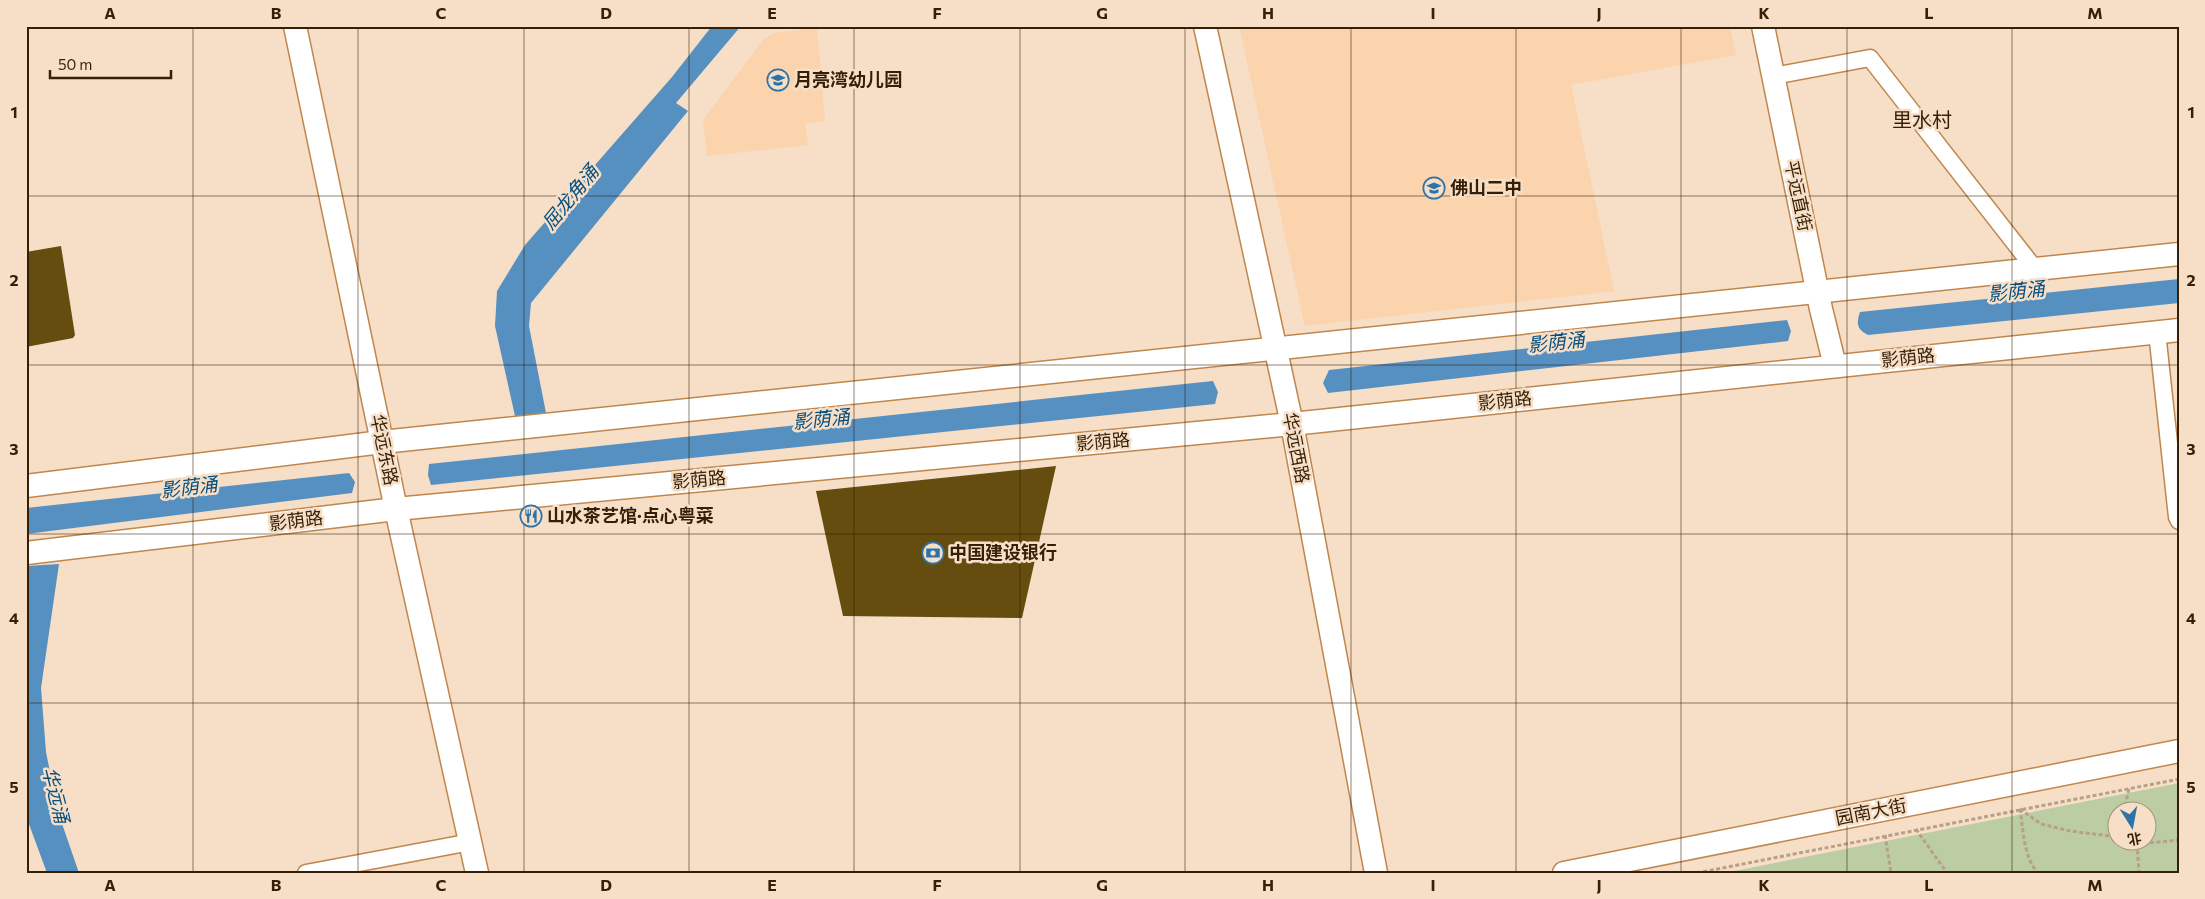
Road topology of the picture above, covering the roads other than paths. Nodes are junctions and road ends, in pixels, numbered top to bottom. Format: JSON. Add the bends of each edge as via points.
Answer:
{"nodes":[{"id":1,"x":295,"y":26,"type":"edge"},
{"id":2,"x":1205,"y":26,"type":"edge"},
{"id":3,"x":1763,"y":26,"type":"edge"},
{"id":4,"x":1773,"y":76,"type":"junction"},
{"id":5,"x":2179,"y":254,"type":"edge"},
{"id":6,"x":2035,"y":269,"type":"junction"},
{"id":7,"x":1819,"y":300,"type":"junction"},
{"id":8,"x":2179,"y":330,"type":"edge"},
{"id":9,"x":2157,"y":332,"type":"junction"},
{"id":10,"x":1275,"y":349,"type":"junction"},
{"id":11,"x":1834,"y":359,"type":"junction"},
{"id":12,"x":1292,"y":424,"type":"junction"},
{"id":13,"x":382,"y":442,"type":"junction"},
{"id":14,"x":26,"y":486,"type":"edge"},
{"id":15,"x":396,"y":509,"type":"junction"},
{"id":16,"x":2179,"y":521,"type":"edge"},
{"id":17,"x":26,"y":553,"type":"edge"},
{"id":18,"x":2179,"y":751,"type":"edge"},
{"id":19,"x":471,"y":842,"type":"junction"},
{"id":20,"x":306,"y":873,"type":"edge"},
{"id":21,"x":477,"y":873,"type":"edge"},
{"id":22,"x":1376,"y":873,"type":"edge"},
{"id":23,"x":1564,"y":873,"type":"edge"}],
"edges":[{"from":1,"to":13,"type":"street","name":"华远东路"},
{"from":2,"to":10,"type":"street","name":"华远西路"},
{"from":3,"to":4,"type":"street","name":"平远直街"},
{"from":4,"to":6,"type":"street","via":[[1870,58]]},
{"from":4,"to":7,"type":"street","name":"平远直街"},
{"from":5,"to":6,"type":"street"},
{"from":6,"to":7,"type":"street"},
{"from":7,"to":10,"type":"street"},
{"from":7,"to":11,"type":"street","name":"平远直街"},
{"from":8,"to":9,"type":"street","name":"影荫路"},
{"from":9,"to":11,"type":"street","name":"影荫路"},
{"from":9,"to":16,"type":"street"},
{"from":10,"to":12,"type":"street","name":"华远西路"},
{"from":10,"to":13,"type":"street"},
{"from":11,"to":12,"type":"street","name":"影荫路"},
{"from":12,"to":15,"type":"street","name":"影荫路"},
{"from":12,"to":22,"type":"street","name":"华远西路"},
{"from":13,"to":14,"type":"street"},
{"from":13,"to":15,"type":"street","name":"华远东路"},
{"from":15,"to":17,"type":"street","name":"影荫路"},
{"from":15,"to":19,"type":"street","name":"华远东路"},
{"from":18,"to":23,"type":"street","name":"园南大街"},
{"from":19,"to":20,"type":"street"},
{"from":19,"to":21,"type":"street","name":"华远东路"}]}
